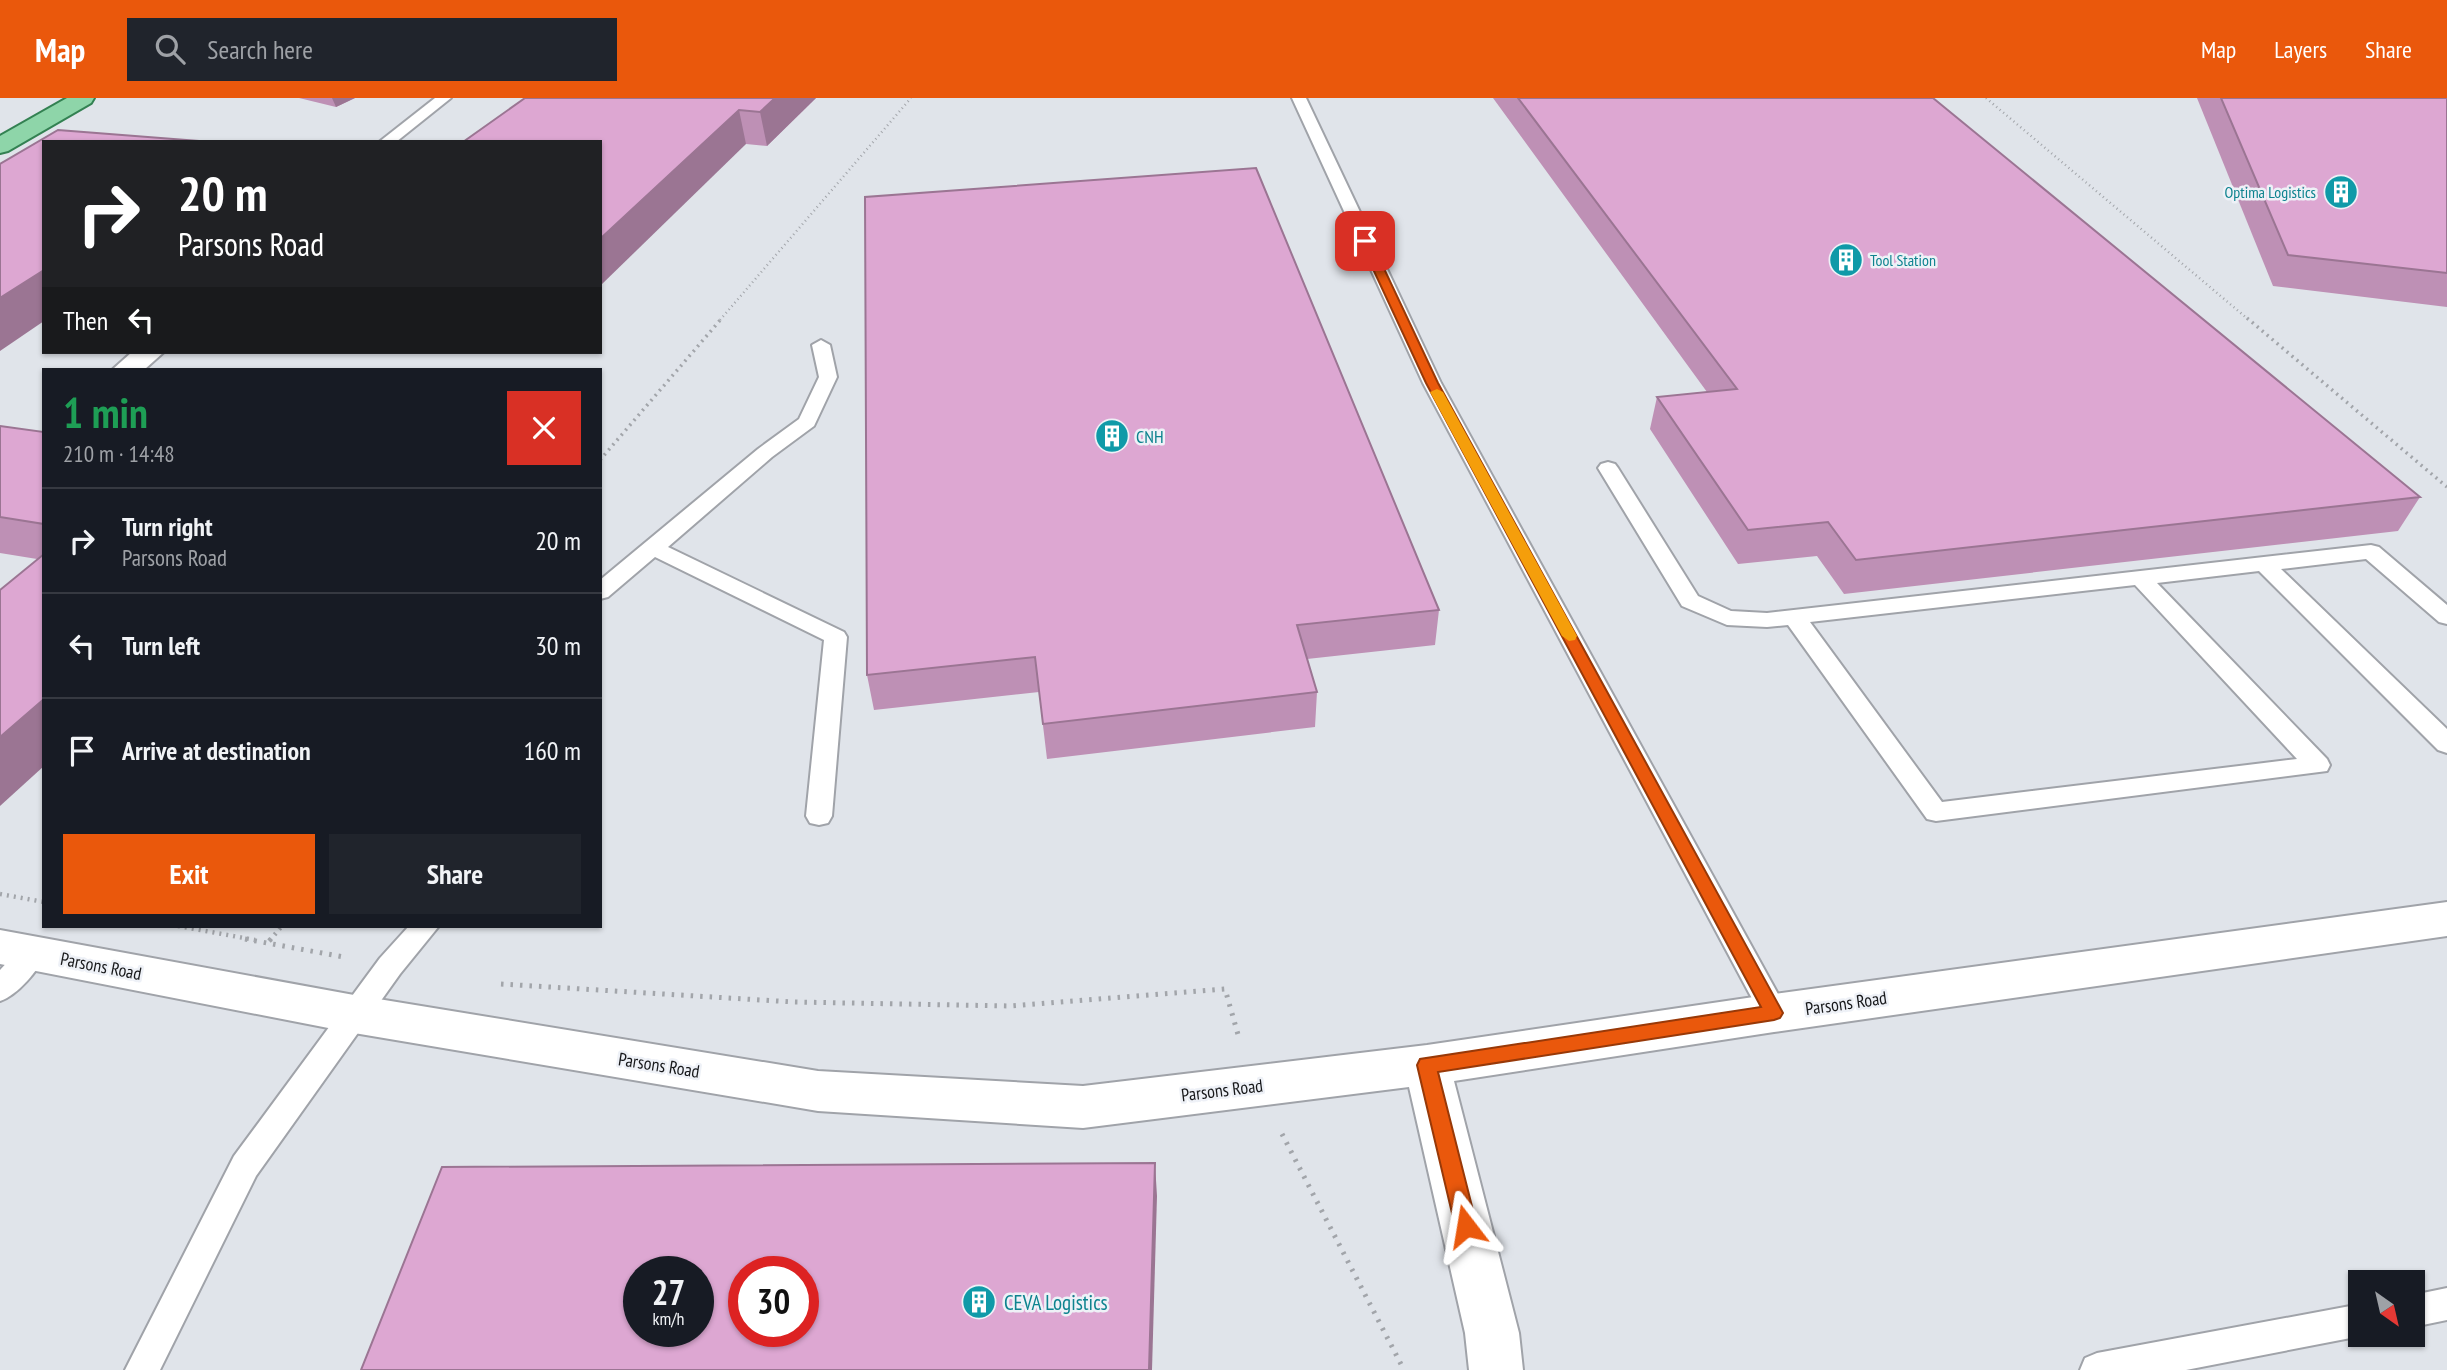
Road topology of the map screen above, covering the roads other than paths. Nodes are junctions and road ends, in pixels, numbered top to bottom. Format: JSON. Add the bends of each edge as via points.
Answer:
{"nodes":[{"id":1,"x":83,"y":98,"type":"edge"},
{"id":2,"x":444,"y":98,"type":"edge"},
{"id":3,"x":1299,"y":98,"type":"edge"},
{"id":4,"x":389,"y":140,"type":"edge"},
{"id":5,"x":0,"y":146,"type":"edge"},
{"id":6,"x":821,"y":345,"type":"dead end"},
{"id":7,"x":147,"y":354,"type":"edge"},
{"id":8,"x":128,"y":368,"type":"edge"},
{"id":9,"x":1608,"y":468,"type":"dead end"},
{"id":10,"x":653,"y":548,"type":"junction"},
{"id":11,"x":2264,"y":564,"type":"junction"},
{"id":12,"x":2140,"y":578,"type":"junction"},
{"id":13,"x":602,"y":590,"type":"edge"},
{"id":14,"x":1794,"y":617,"type":"junction"},
{"id":15,"x":2447,"y":617,"type":"edge"},
{"id":16,"x":2447,"y":744,"type":"edge"},
{"id":17,"x":818,"y":816,"type":"dead end"},
{"id":18,"x":2447,"y":919,"type":"edge"},
{"id":19,"x":423,"y":928,"type":"edge"},
{"id":20,"x":17,"y":950,"type":"edge"},
{"id":21,"x":0,"y":989,"type":"edge"},
{"id":22,"x":1774,"y":1013,"type":"junction"},
{"id":23,"x":354,"y":1014,"type":"junction"},
{"id":24,"x":1427,"y":1065,"type":"junction"},
{"id":25,"x":2447,"y":1304,"type":"edge"},
{"id":26,"x":2426,"y":1308,"type":"edge"},
{"id":27,"x":2348,"y":1322,"type":"edge"},
{"id":28,"x":142,"y":1370,"type":"edge"},
{"id":29,"x":1496,"y":1370,"type":"edge"},
{"id":30,"x":2097,"y":1370,"type":"edge"}],
"edges":[{"from":1,"to":5,"type":"main road"},
{"from":2,"to":4,"type":"lane"},
{"from":3,"to":22,"type":"lane","via":[[1432,383]]},
{"from":6,"to":10,"type":"lane","via":[[828,377],[807,422]]},
{"from":7,"to":8,"type":"street"},
{"from":9,"to":14,"type":"lane","via":[[1690,600],[1727,618],[1767,621]]},
{"from":10,"to":13,"type":"lane"},
{"from":10,"to":17,"type":"lane","via":[[836,637]]},
{"from":11,"to":12,"type":"lane"},
{"from":11,"to":15,"type":"lane","via":[[2371,552]]},
{"from":11,"to":16,"type":"lane"},
{"from":12,"to":14,"type":"lane"},
{"from":12,"to":14,"type":"lane","via":[[2318,765],[1936,812]]},
{"from":18,"to":22,"type":"street","name":"Parsons Road"},
{"from":19,"to":23,"type":"lane"},
{"from":20,"to":21,"type":"lane"},
{"from":20,"to":23,"type":"street","name":"Parsons Road"},
{"from":22,"to":24,"type":"street","name":"Parsons Road"},
{"from":23,"to":24,"type":"street","name":"Parsons Road","via":[[818,1091],[1083,1107]]},
{"from":23,"to":28,"type":"lane","via":[[245,1166]]},
{"from":24,"to":29,"type":"street","via":[[1492,1333]]},
{"from":25,"to":26,"type":"lane"},
{"from":27,"to":30,"type":"lane"}]}
